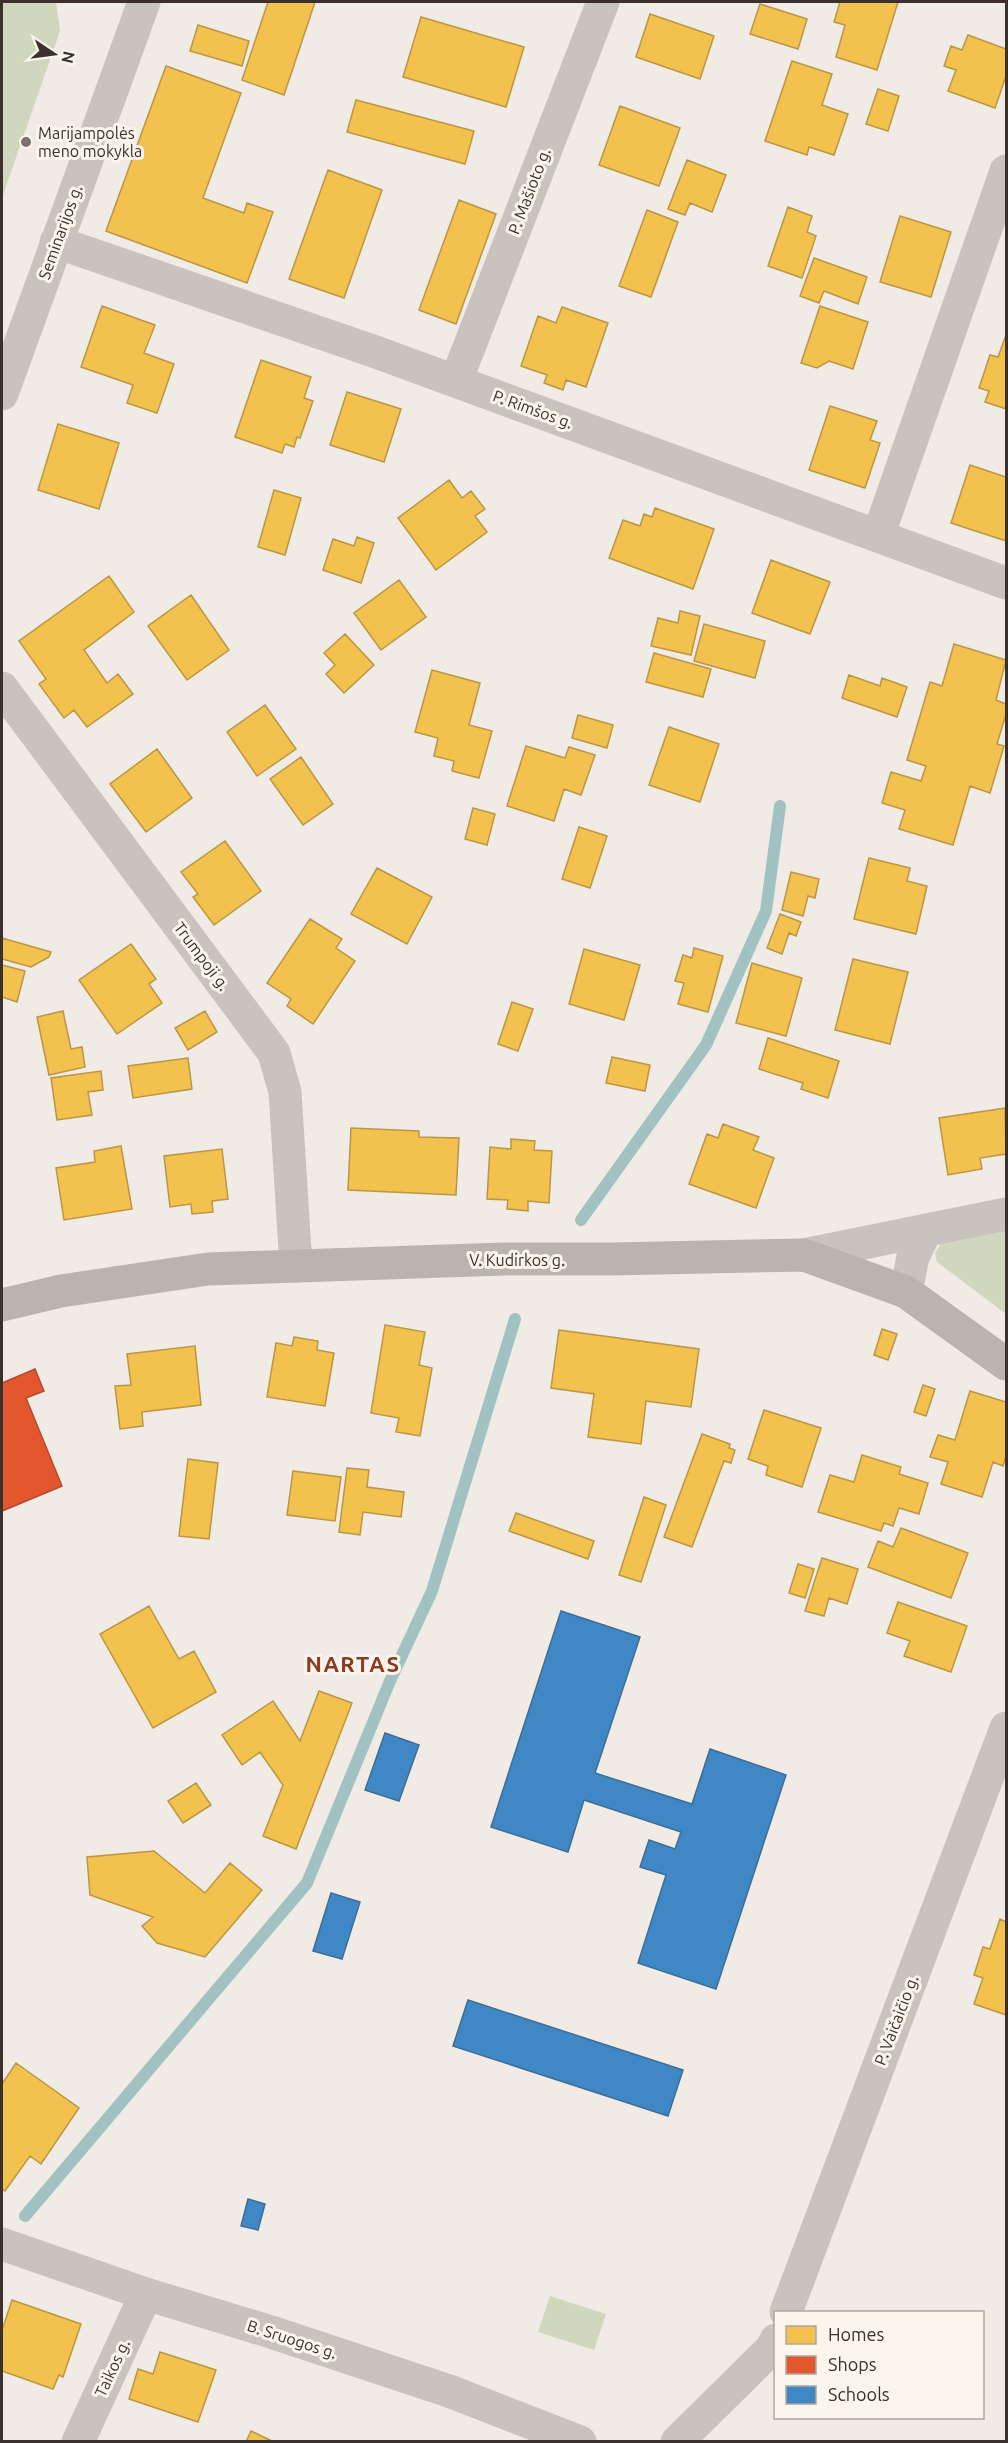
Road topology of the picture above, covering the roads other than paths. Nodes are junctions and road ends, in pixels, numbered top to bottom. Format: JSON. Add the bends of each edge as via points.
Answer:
{"nodes":[{"id":1,"x":144,"y":2,"type":"edge"},
{"id":2,"x":603,"y":2,"type":"edge"},
{"id":3,"x":1006,"y":171,"type":"edge"},
{"id":4,"x":56,"y":242,"type":"junction"},
{"id":5,"x":456,"y":381,"type":"junction"},
{"id":6,"x":2,"y":394,"type":"edge"},
{"id":7,"x":878,"y":536,"type":"junction"},
{"id":8,"x":1006,"y":583,"type":"edge"},
{"id":9,"x":2,"y":688,"type":"edge"},
{"id":10,"x":1006,"y":1214,"type":"edge"},
{"id":11,"x":926,"y":1230,"type":"junction"},
{"id":12,"x":804,"y":1255,"type":"junction"},
{"id":13,"x":296,"y":1266,"type":"junction"},
{"id":14,"x":906,"y":1292,"type":"junction"},
{"id":15,"x":2,"y":1305,"type":"edge"},
{"id":16,"x":1006,"y":1364,"type":"edge"},
{"id":17,"x":1006,"y":1728,"type":"edge"},
{"id":18,"x":2,"y":2244,"type":"edge"},
{"id":19,"x":146,"y":2294,"type":"junction"},
{"id":20,"x":787,"y":2311,"type":"edge"},
{"id":21,"x":774,"y":2344,"type":"edge"},
{"id":22,"x":78,"y":2442,"type":"edge"},
{"id":23,"x":580,"y":2442,"type":"edge"},
{"id":24,"x":677,"y":2442,"type":"edge"}],
"edges":[{"from":1,"to":4,"type":"street","name":"Seminarijos g."},
{"from":2,"to":5,"type":"street","name":"P. Mašioto g."},
{"from":3,"to":7,"type":"street"},
{"from":4,"to":5,"type":"street","name":"P. Rimšos g."},
{"from":4,"to":6,"type":"street","name":"Seminarijos g."},
{"from":5,"to":7,"type":"street","name":"P. Rimšos g."},
{"from":7,"to":8,"type":"street","name":"P. Rimšos g."},
{"from":9,"to":13,"type":"street","name":"Trumpoji g.","via":[[274,1053],[285,1092]]},
{"from":10,"to":11,"type":"street"},
{"from":11,"to":12,"type":"street"},
{"from":11,"to":14,"type":"street","via":[[913,1257]]},
{"from":12,"to":13,"type":"main road","name":"V. Kudirkos g.","via":[[504,1258]]},
{"from":12,"to":14,"type":"main road","name":"V. Kudirkos g."},
{"from":13,"to":15,"type":"main road","name":"V. Kudirkos g.","via":[[208,1269],[61,1291]]},
{"from":14,"to":16,"type":"main road","name":"V. Kudirkos g."},
{"from":17,"to":20,"type":"street","name":"P. Vaičaičio g."},
{"from":18,"to":19,"type":"street","name":"B. Sruogos g."},
{"from":19,"to":22,"type":"street","name":"Taikos g."},
{"from":19,"to":23,"type":"street","name":"B. Sruogos g.","via":[[449,2391]]},
{"from":21,"to":24,"type":"street"}]}
